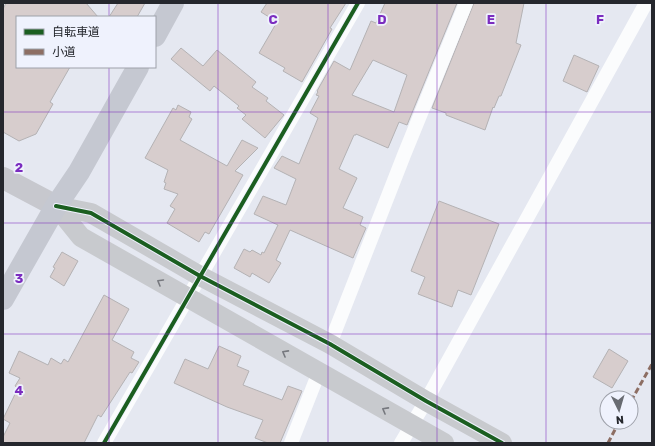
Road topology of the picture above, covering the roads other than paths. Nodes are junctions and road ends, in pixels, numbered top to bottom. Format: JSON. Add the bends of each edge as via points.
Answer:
{"nodes":[{"id":1,"x":173,"y":3,"type":"edge"},
{"id":2,"x":358,"y":3,"type":"edge"},
{"id":3,"x":466,"y":3,"type":"edge"},
{"id":4,"x":646,"y":3,"type":"edge"},
{"id":5,"x":156,"y":34,"type":"edge"},
{"id":6,"x":137,"y":68,"type":"edge"},
{"id":7,"x":3,"y":178,"type":"edge"},
{"id":8,"x":56,"y":206,"type":"junction"},
{"id":9,"x":200,"y":276,"type":"junction"},
{"id":10,"x":187,"y":298,"type":"junction"},
{"id":11,"x":3,"y":299,"type":"edge"},
{"id":12,"x":330,"y":344,"type":"junction"},
{"id":13,"x":319,"y":372,"type":"junction"},
{"id":14,"x":426,"y":401,"type":"junction"},
{"id":15,"x":412,"y":425,"type":"junction"},
{"id":16,"x":104,"y":443,"type":"edge"},
{"id":17,"x":291,"y":443,"type":"edge"},
{"id":18,"x":401,"y":443,"type":"edge"},
{"id":19,"x":444,"y":443,"type":"edge"},
{"id":20,"x":502,"y":443,"type":"edge"}],
"edges":[{"from":1,"to":5,"type":"highway"},
{"from":2,"to":9,"type":"street"},
{"from":3,"to":12,"type":"street"},
{"from":4,"to":14,"type":"street"},
{"from":6,"to":8,"type":"highway","via":[[79,172]]},
{"from":7,"to":8,"type":"main road"},
{"from":8,"to":9,"type":"street","via":[[91,213]]},
{"from":10,"to":8,"type":"street","one_way":true,"via":[[80,236]]},
{"from":8,"to":11,"type":"highway"},
{"from":9,"to":10,"type":"street"},
{"from":9,"to":12,"type":"street"},
{"from":13,"to":10,"type":"street","one_way":true},
{"from":10,"to":16,"type":"street"},
{"from":12,"to":14,"type":"street"},
{"from":15,"to":13,"type":"street","one_way":true},
{"from":13,"to":17,"type":"street"},
{"from":14,"to":15,"type":"street"},
{"from":14,"to":20,"type":"street"},
{"from":15,"to":18,"type":"street"},
{"from":15,"to":19,"type":"street"}]}
